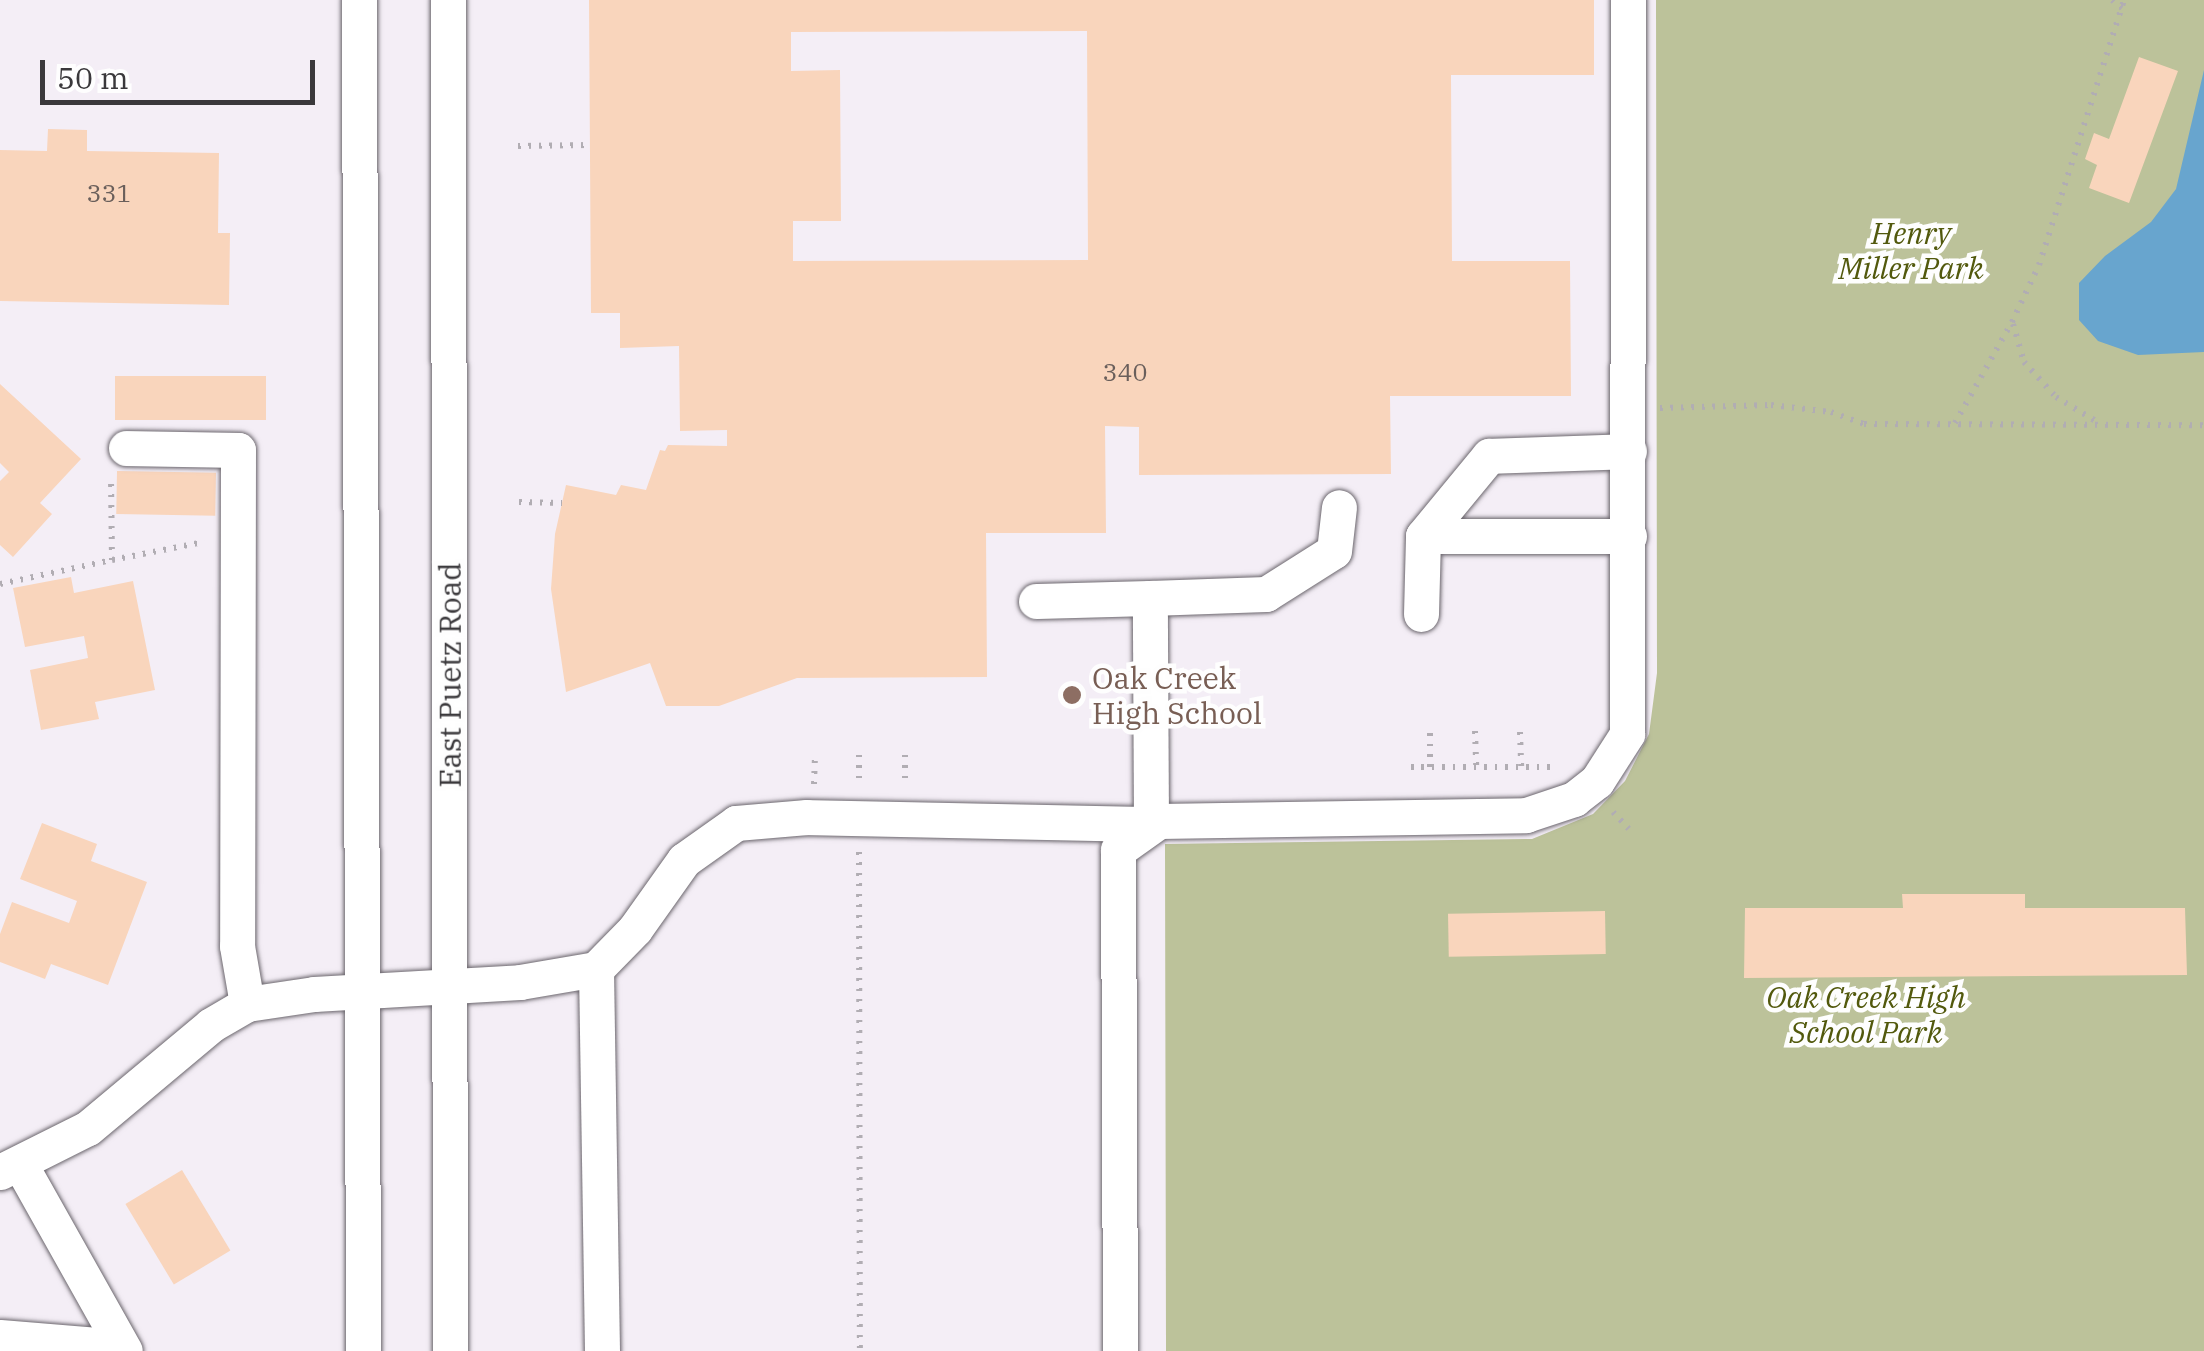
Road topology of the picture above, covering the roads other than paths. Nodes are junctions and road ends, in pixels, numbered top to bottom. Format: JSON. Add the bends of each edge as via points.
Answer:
{"nodes":[{"id":1,"x":359,"y":0,"type":"edge"},
{"id":2,"x":448,"y":0,"type":"edge"},
{"id":3,"x":1628,"y":0,"type":"edge"},
{"id":4,"x":126,"y":448,"type":"road end"},
{"id":5,"x":1628,"y":451,"type":"junction"},
{"id":6,"x":1339,"y":507,"type":"dead end"},
{"id":7,"x":1423,"y":536,"type":"junction"},
{"id":8,"x":1629,"y":536,"type":"junction"},
{"id":9,"x":1150,"y":598,"type":"junction"},
{"id":10,"x":1036,"y":600,"type":"dead end"},
{"id":11,"x":1421,"y":614,"type":"dead end"},
{"id":12,"x":1151,"y":824,"type":"junction"},
{"id":13,"x":596,"y":969,"type":"junction"},
{"id":14,"x":450,"y":988,"type":"junction"},
{"id":15,"x":362,"y":992,"type":"junction"},
{"id":16,"x":247,"y":1004,"type":"junction"},
{"id":17,"x":10,"y":1168,"type":"edge"},
{"id":18,"x":0,"y":1338,"type":"edge"},
{"id":19,"x":123,"y":1349,"type":"edge"},
{"id":20,"x":362,"y":1351,"type":"edge"},
{"id":21,"x":450,"y":1351,"type":"edge"},
{"id":22,"x":602,"y":1351,"type":"edge"},
{"id":23,"x":1120,"y":1351,"type":"edge"}],
"edges":[{"from":1,"to":15,"type":"street"},
{"from":2,"to":14,"type":"street","name":"East Puetz Road"},
{"from":3,"to":5,"type":"street"},
{"from":4,"to":16,"type":"street","via":[[238,450],[237,946]]},
{"from":5,"to":7,"type":"street","via":[[1489,456]]},
{"from":5,"to":8,"type":"street"},
{"from":6,"to":9,"type":"street","via":[[1334,550],[1266,594]]},
{"from":7,"to":8,"type":"street"},
{"from":7,"to":11,"type":"street"},
{"from":8,"to":12,"type":"street","via":[[1628,734],[1597,781],[1574,798],[1526,815]]},
{"from":9,"to":10,"type":"street"},
{"from":9,"to":12,"type":"street"},
{"from":12,"to":13,"type":"street","via":[[807,817],[736,823],[684,860],[635,929]]},
{"from":12,"to":23,"type":"street","via":[[1118,850]]},
{"from":13,"to":14,"type":"street"},
{"from":13,"to":22,"type":"street"},
{"from":14,"to":15,"type":"street"},
{"from":14,"to":21,"type":"street","name":"East Puetz Road"},
{"from":15,"to":16,"type":"street"},
{"from":15,"to":20,"type":"street"},
{"from":16,"to":17,"type":"street","via":[[211,1025],[88,1128]]},
{"from":17,"to":19,"type":"street"},
{"from":18,"to":19,"type":"street"}]}
